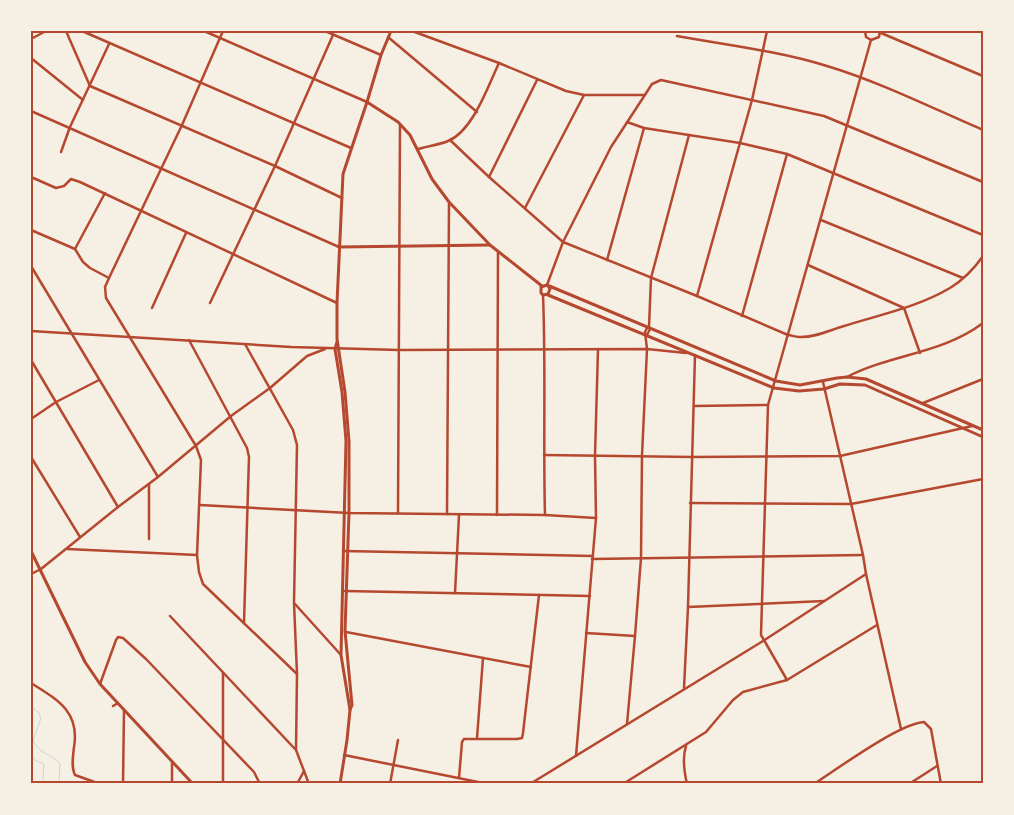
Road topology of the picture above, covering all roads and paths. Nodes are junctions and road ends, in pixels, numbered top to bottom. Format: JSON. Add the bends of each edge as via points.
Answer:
{"nodes":[{"id":1,"x":46,"y":31,"type":"edge"},
{"id":2,"x":66,"y":31,"type":"edge"},
{"id":3,"x":82,"y":31,"type":"edge"},
{"id":4,"x":204,"y":31,"type":"edge"},
{"id":5,"x":222,"y":31,"type":"edge"},
{"id":6,"x":325,"y":31,"type":"edge"},
{"id":7,"x":391,"y":31,"type":"edge"},
{"id":8,"x":412,"y":31,"type":"edge"},
{"id":9,"x":767,"y":31,"type":"edge"},
{"id":10,"x":865,"y":31,"type":"edge"},
{"id":11,"x":880,"y":32,"type":"edge"},
{"id":12,"x":333,"y":35,"type":"junction"},
{"id":13,"x":677,"y":36,"type":"dead end"},
{"id":14,"x":388,"y":37,"type":"junction"},
{"id":15,"x":31,"y":38,"type":"edge"},
{"id":16,"x":219,"y":38,"type":"junction"},
{"id":17,"x":871,"y":40,"type":"junction"},
{"id":18,"x":109,"y":43,"type":"junction"},
{"id":19,"x":763,"y":51,"type":"junction"},
{"id":20,"x":381,"y":55,"type":"junction"},
{"id":21,"x":31,"y":58,"type":"edge"},
{"id":22,"x":499,"y":63,"type":"junction"},
{"id":23,"x":983,"y":76,"type":"edge"},
{"id":24,"x":313,"y":78,"type":"junction"},
{"id":25,"x":860,"y":78,"type":"junction"},
{"id":26,"x":537,"y":80,"type":"junction"},
{"id":27,"x":202,"y":83,"type":"junction"},
{"id":28,"x":90,"y":86,"type":"junction"},
{"id":29,"x":584,"y":95,"type":"junction"},
{"id":30,"x":645,"y":95,"type":"junction"},
{"id":31,"x":83,"y":100,"type":"junction"},
{"id":32,"x":752,"y":100,"type":"junction"},
{"id":33,"x":367,"y":102,"type":"junction"},
{"id":34,"x":31,"y":110,"type":"edge"},
{"id":35,"x":477,"y":112,"type":"junction"},
{"id":36,"x":627,"y":122,"type":"junction"},
{"id":37,"x":293,"y":123,"type":"junction"},
{"id":38,"x":182,"y":124,"type":"junction"},
{"id":39,"x":400,"y":125,"type":"junction"},
{"id":40,"x":847,"y":126,"type":"junction"},
{"id":41,"x":70,"y":127,"type":"junction"},
{"id":42,"x":644,"y":128,"type":"junction"},
{"id":43,"x":983,"y":130,"type":"edge"},
{"id":44,"x":690,"y":135,"type":"junction"},
{"id":45,"x":450,"y":140,"type":"junction"},
{"id":46,"x":740,"y":143,"type":"junction"},
{"id":47,"x":351,"y":148,"type":"junction"},
{"id":48,"x":418,"y":149,"type":"junction"},
{"id":49,"x":61,"y":152,"type":"dead end"},
{"id":50,"x":786,"y":154,"type":"junction"},
{"id":51,"x":275,"y":166,"type":"junction"},
{"id":52,"x":161,"y":168,"type":"junction"},
{"id":53,"x":834,"y":173,"type":"junction"},
{"id":54,"x":31,"y":177,"type":"edge"},
{"id":55,"x":489,"y":177,"type":"junction"},
{"id":56,"x":983,"y":182,"type":"edge"},
{"id":57,"x":104,"y":193,"type":"junction"},
{"id":58,"x":342,"y":198,"type":"junction"},
{"id":59,"x":449,"y":202,"type":"junction"},
{"id":60,"x":525,"y":208,"type":"junction"},
{"id":61,"x":254,"y":210,"type":"junction"},
{"id":62,"x":141,"y":211,"type":"junction"},
{"id":63,"x":821,"y":220,"type":"junction"},
{"id":64,"x":31,"y":230,"type":"edge"},
{"id":65,"x":186,"y":233,"type":"junction"},
{"id":66,"x":983,"y":235,"type":"edge"},
{"id":67,"x":484,"y":239,"type":"junction"},
{"id":68,"x":562,"y":242,"type":"junction"},
{"id":69,"x":448,"y":245,"type":"junction"},
{"id":70,"x":482,"y":245,"type":"junction"},
{"id":71,"x":490,"y":245,"type":"junction"},
{"id":72,"x":400,"y":246,"type":"junction"},
{"id":73,"x":339,"y":247,"type":"junction"},
{"id":74,"x":75,"y":249,"type":"junction"},
{"id":75,"x":498,"y":252,"type":"junction"},
{"id":76,"x":232,"y":255,"type":"junction"},
{"id":77,"x":983,"y":256,"type":"edge"},
{"id":78,"x":607,"y":260,"type":"junction"},
{"id":79,"x":808,"y":265,"type":"junction"},
{"id":80,"x":31,"y":266,"type":"edge"},
{"id":81,"x":109,"y":278,"type":"junction"},
{"id":82,"x":651,"y":278,"type":"junction"},
{"id":83,"x":964,"y":278,"type":"junction"},
{"id":84,"x":542,"y":286,"type":"junction"},
{"id":85,"x":548,"y":286,"type":"junction"},
{"id":86,"x":545,"y":295,"type":"junction"},
{"id":87,"x":697,"y":296,"type":"junction"},
{"id":88,"x":210,"y":303,"type":"dead end"},
{"id":89,"x":337,"y":303,"type":"junction"},
{"id":90,"x":152,"y":308,"type":"dead end"},
{"id":91,"x":904,"y":308,"type":"junction"},
{"id":92,"x":742,"y":316,"type":"junction"},
{"id":93,"x":983,"y":323,"type":"edge"},
{"id":94,"x":649,"y":327,"type":"junction"},
{"id":95,"x":31,"y":331,"type":"edge"},
{"id":96,"x":73,"y":334,"type":"junction"},
{"id":97,"x":646,"y":335,"type":"junction"},
{"id":98,"x":788,"y":335,"type":"junction"},
{"id":99,"x":129,"y":337,"type":"junction"},
{"id":100,"x":189,"y":340,"type":"junction"},
{"id":101,"x":245,"y":344,"type":"junction"},
{"id":102,"x":304,"y":347,"type":"junction"},
{"id":103,"x":326,"y":348,"type":"junction"},
{"id":104,"x":337,"y":348,"type":"junction"},
{"id":105,"x":598,"y":349,"type":"junction"},
{"id":106,"x":647,"y":349,"type":"junction"},
{"id":107,"x":399,"y":350,"type":"junction"},
{"id":108,"x":447,"y":350,"type":"junction"},
{"id":109,"x":498,"y":350,"type":"junction"},
{"id":110,"x":546,"y":350,"type":"junction"},
{"id":111,"x":690,"y":353,"type":"junction"},
{"id":112,"x":920,"y":353,"type":"junction"},
{"id":113,"x":695,"y":355,"type":"junction"},
{"id":114,"x":307,"y":356,"type":"junction"},
{"id":115,"x":31,"y":360,"type":"edge"},
{"id":116,"x":847,"y":377,"type":"junction"},
{"id":117,"x":983,"y":379,"type":"edge"},
{"id":118,"x":99,"y":380,"type":"junction"},
{"id":119,"x":776,"y":381,"type":"junction"},
{"id":120,"x":823,"y":382,"type":"junction"},
{"id":121,"x":270,"y":388,"type":"junction"},
{"id":122,"x":774,"y":388,"type":"junction"},
{"id":123,"x":824,"y":389,"type":"junction"},
{"id":124,"x":56,"y":402,"type":"junction"},
{"id":125,"x":922,"y":404,"type":"junction"},
{"id":126,"x":768,"y":405,"type":"junction"},
{"id":127,"x":694,"y":406,"type":"junction"},
{"id":128,"x":231,"y":416,"type":"junction"},
{"id":129,"x":31,"y":419,"type":"edge"},
{"id":130,"x":972,"y":426,"type":"junction"},
{"id":131,"x":962,"y":429,"type":"junction"},
{"id":132,"x":983,"y":430,"type":"edge"},
{"id":133,"x":982,"y":436,"type":"edge"},
{"id":134,"x":196,"y":446,"type":"junction"},
{"id":135,"x":544,"y":455,"type":"junction"},
{"id":136,"x":642,"y":455,"type":"junction"},
{"id":137,"x":595,"y":456,"type":"junction"},
{"id":138,"x":766,"y":456,"type":"junction"},
{"id":139,"x":840,"y":456,"type":"junction"},
{"id":140,"x":31,"y":457,"type":"edge"},
{"id":141,"x":692,"y":457,"type":"junction"},
{"id":142,"x":158,"y":477,"type":"junction"},
{"id":143,"x":983,"y":479,"type":"edge"},
{"id":144,"x":149,"y":484,"type":"junction"},
{"id":145,"x":690,"y":503,"type":"junction"},
{"id":146,"x":766,"y":503,"type":"junction"},
{"id":147,"x":851,"y":504,"type":"junction"},
{"id":148,"x":200,"y":505,"type":"junction"},
{"id":149,"x":118,"y":507,"type":"junction"},
{"id":150,"x":247,"y":508,"type":"junction"},
{"id":151,"x":296,"y":510,"type":"junction"},
{"id":152,"x":347,"y":513,"type":"junction"},
{"id":153,"x":398,"y":514,"type":"junction"},
{"id":154,"x":447,"y":514,"type":"junction"},
{"id":155,"x":459,"y":514,"type":"junction"},
{"id":156,"x":497,"y":514,"type":"junction"},
{"id":157,"x":544,"y":515,"type":"junction"},
{"id":158,"x":596,"y":518,"type":"junction"},
{"id":159,"x":81,"y":537,"type":"junction"},
{"id":160,"x":149,"y":538,"type":"dead end"},
{"id":161,"x":66,"y":549,"type":"junction"},
{"id":162,"x":31,"y":551,"type":"edge"},
{"id":163,"x":345,"y":551,"type":"junction"},
{"id":164,"x":457,"y":553,"type":"junction"},
{"id":165,"x":197,"y":555,"type":"junction"},
{"id":166,"x":863,"y":555,"type":"junction"},
{"id":167,"x":765,"y":556,"type":"junction"},
{"id":168,"x":689,"y":557,"type":"junction"},
{"id":169,"x":593,"y":558,"type":"junction"},
{"id":170,"x":641,"y":558,"type":"junction"},
{"id":171,"x":41,"y":569,"type":"junction"},
{"id":172,"x":31,"y":574,"type":"edge"},
{"id":173,"x":866,"y":574,"type":"junction"},
{"id":174,"x":343,"y":591,"type":"junction"},
{"id":175,"x":455,"y":592,"type":"junction"},
{"id":176,"x":539,"y":594,"type":"junction"},
{"id":177,"x":590,"y":596,"type":"junction"},
{"id":178,"x":826,"y":601,"type":"junction"},
{"id":179,"x":294,"y":603,"type":"junction"},
{"id":180,"x":762,"y":605,"type":"junction"},
{"id":181,"x":688,"y":607,"type":"junction"},
{"id":182,"x":170,"y":616,"type":"dead end"},
{"id":183,"x":244,"y":623,"type":"junction"},
{"id":184,"x":877,"y":625,"type":"junction"},
{"id":185,"x":342,"y":631,"type":"junction"},
{"id":186,"x":586,"y":633,"type":"junction"},
{"id":187,"x":636,"y":636,"type":"junction"},
{"id":188,"x":763,"y":640,"type":"junction"},
{"id":189,"x":341,"y":648,"type":"junction"},
{"id":190,"x":336,"y":650,"type":"junction"},
{"id":191,"x":341,"y":655,"type":"junction"},
{"id":192,"x":483,"y":658,"type":"junction"},
{"id":193,"x":531,"y":668,"type":"junction"},
{"id":194,"x":223,"y":672,"type":"junction"},
{"id":195,"x":297,"y":674,"type":"junction"},
{"id":196,"x":350,"y":680,"type":"junction"},
{"id":197,"x":787,"y":680,"type":"junction"},
{"id":198,"x":31,"y":683,"type":"edge"},
{"id":199,"x":100,"y":684,"type":"junction"},
{"id":200,"x":684,"y":688,"type":"junction"},
{"id":201,"x":118,"y":703,"type":"junction"},
{"id":202,"x":113,"y":706,"type":"dead end"},
{"id":203,"x":124,"y":709,"type":"junction"},
{"id":204,"x":350,"y":710,"type":"junction"},
{"id":205,"x":627,"y":724,"type":"junction"},
{"id":206,"x":901,"y":729,"type":"junction"},
{"id":207,"x":477,"y":738,"type":"junction"},
{"id":208,"x":398,"y":740,"type":"dead end"},
{"id":209,"x":223,"y":742,"type":"junction"},
{"id":210,"x":686,"y":744,"type":"junction"},
{"id":211,"x":296,"y":750,"type":"junction"},
{"id":212,"x":344,"y":755,"type":"junction"},
{"id":213,"x":576,"y":756,"type":"junction"},
{"id":214,"x":172,"y":760,"type":"junction"},
{"id":215,"x":394,"y":766,"type":"junction"},
{"id":216,"x":937,"y":766,"type":"junction"},
{"id":217,"x":304,"y":772,"type":"junction"},
{"id":218,"x":459,"y":778,"type":"junction"},
{"id":219,"x":100,"y":784,"type":"edge"},
{"id":220,"x":123,"y":784,"type":"edge"},
{"id":221,"x":172,"y":784,"type":"edge"},
{"id":222,"x":193,"y":784,"type":"edge"},
{"id":223,"x":223,"y":784,"type":"edge"},
{"id":224,"x":260,"y":784,"type":"edge"},
{"id":225,"x":297,"y":784,"type":"edge"},
{"id":226,"x":309,"y":784,"type":"edge"},
{"id":227,"x":338,"y":784,"type":"edge"},
{"id":228,"x":390,"y":784,"type":"edge"},
{"id":229,"x":486,"y":784,"type":"edge"},
{"id":230,"x":530,"y":784,"type":"edge"},
{"id":231,"x":624,"y":784,"type":"edge"},
{"id":232,"x":687,"y":784,"type":"edge"},
{"id":233,"x":814,"y":784,"type":"edge"},
{"id":234,"x":909,"y":784,"type":"edge"},
{"id":235,"x":941,"y":784,"type":"edge"}],
"edges":[{"from":1,"to":15,"type":"street"},
{"from":2,"to":28,"type":"street"},
{"from":3,"to":18,"type":"street"},
{"from":4,"to":16,"type":"street"},
{"from":5,"to":16,"type":"street"},
{"from":6,"to":12,"type":"street"},
{"from":7,"to":14,"type":"street"},
{"from":8,"to":22,"type":"street"},
{"from":9,"to":19,"type":"street"},
{"from":10,"to":17,"type":"street"},
{"from":11,"to":17,"type":"street","via":[[877,39]]},
{"from":11,"to":23,"type":"street"},
{"from":12,"to":20,"type":"street"},
{"from":12,"to":24,"type":"street"},
{"from":13,"to":19,"type":"street"},
{"from":14,"to":20,"type":"street"},
{"from":14,"to":35,"type":"street"},
{"from":16,"to":24,"type":"street"},
{"from":16,"to":27,"type":"street"},
{"from":17,"to":25,"type":"street"},
{"from":18,"to":27,"type":"street"},
{"from":18,"to":28,"type":"street"},
{"from":19,"to":25,"type":"street"},
{"from":19,"to":32,"type":"street"},
{"from":20,"to":33,"type":"street"},
{"from":21,"to":31,"type":"street"},
{"from":22,"to":26,"type":"street"},
{"from":22,"to":35,"type":"street"},
{"from":24,"to":33,"type":"street"},
{"from":24,"to":37,"type":"street"},
{"from":25,"to":40,"type":"street"},
{"from":25,"to":43,"type":"street"},
{"from":26,"to":29,"type":"street","via":[[566,92]]},
{"from":26,"to":55,"type":"street"},
{"from":27,"to":37,"type":"street"},
{"from":27,"to":38,"type":"street"},
{"from":28,"to":31,"type":"street"},
{"from":28,"to":38,"type":"street"},
{"from":29,"to":30,"type":"street"},
{"from":29,"to":60,"type":"street"},
{"from":30,"to":32,"type":"street","via":[[652,84],[661,80]]},
{"from":30,"to":36,"type":"street"},
{"from":31,"to":41,"type":"street"},
{"from":32,"to":40,"type":"street","via":[[824,116]]},
{"from":32,"to":46,"type":"street"},
{"from":33,"to":39,"type":"street"},
{"from":33,"to":47,"type":"street"},
{"from":34,"to":41,"type":"street"},
{"from":35,"to":45,"type":"street"},
{"from":36,"to":42,"type":"street"},
{"from":36,"to":68,"type":"street"},
{"from":37,"to":47,"type":"street"},
{"from":37,"to":51,"type":"street"},
{"from":38,"to":51,"type":"street"},
{"from":38,"to":52,"type":"street"},
{"from":39,"to":48,"type":"street"},
{"from":39,"to":72,"type":"street"},
{"from":40,"to":53,"type":"street"},
{"from":40,"to":56,"type":"street"},
{"from":41,"to":49,"type":"street"},
{"from":41,"to":52,"type":"street"},
{"from":42,"to":44,"type":"street"},
{"from":42,"to":78,"type":"street"},
{"from":44,"to":46,"type":"street"},
{"from":44,"to":82,"type":"street"},
{"from":45,"to":48,"type":"street"},
{"from":45,"to":55,"type":"street"},
{"from":46,"to":50,"type":"street"},
{"from":46,"to":87,"type":"street"},
{"from":47,"to":58,"type":"street","via":[[343,174]]},
{"from":48,"to":59,"type":"street","via":[[432,179]]},
{"from":50,"to":53,"type":"street"},
{"from":50,"to":92,"type":"street"},
{"from":51,"to":58,"type":"street"},
{"from":51,"to":61,"type":"street"},
{"from":52,"to":61,"type":"street"},
{"from":52,"to":62,"type":"street"},
{"from":53,"to":63,"type":"street"},
{"from":53,"to":66,"type":"street"},
{"from":54,"to":57,"type":"street","via":[[56,188],[72,179]]},
{"from":55,"to":60,"type":"street"},
{"from":57,"to":62,"type":"street"},
{"from":57,"to":74,"type":"street"},
{"from":58,"to":73,"type":"street"},
{"from":59,"to":67,"type":"street"},
{"from":59,"to":69,"type":"street"},
{"from":60,"to":68,"type":"street"},
{"from":61,"to":73,"type":"street"},
{"from":61,"to":76,"type":"street"},
{"from":62,"to":65,"type":"street"},
{"from":62,"to":81,"type":"street"},
{"from":63,"to":79,"type":"street"},
{"from":63,"to":83,"type":"street"},
{"from":64,"to":74,"type":"street"},
{"from":65,"to":76,"type":"street"},
{"from":65,"to":90,"type":"street"},
{"from":67,"to":70,"type":"street"},
{"from":67,"to":71,"type":"street"},
{"from":68,"to":78,"type":"street"},
{"from":68,"to":85,"type":"street"},
{"from":69,"to":70,"type":"street"},
{"from":69,"to":72,"type":"street"},
{"from":69,"to":108,"type":"street"},
{"from":70,"to":71,"type":"street"},
{"from":71,"to":75,"type":"street"},
{"from":72,"to":73,"type":"street"},
{"from":72,"to":107,"type":"street"},
{"from":73,"to":89,"type":"street"},
{"from":74,"to":81,"type":"street","via":[[90,268]]},
{"from":75,"to":84,"type":"street"},
{"from":75,"to":109,"type":"street"},
{"from":76,"to":88,"type":"street"},
{"from":76,"to":89,"type":"street"},
{"from":77,"to":83,"type":"street"},
{"from":78,"to":82,"type":"street"},
{"from":79,"to":91,"type":"street"},
{"from":79,"to":98,"type":"street"},
{"from":80,"to":96,"type":"street"},
{"from":81,"to":99,"type":"street","via":[[105,287],[106,298]]},
{"from":82,"to":87,"type":"street"},
{"from":82,"to":94,"type":"street"},
{"from":83,"to":91,"type":"street","via":[[935,296]]},
{"from":84,"to":85,"type":"street"},
{"from":84,"to":86,"type":"street","via":[[540,292]]},
{"from":85,"to":86,"type":"street","via":[[550,291]]},
{"from":85,"to":94,"type":"street"},
{"from":86,"to":97,"type":"street"},
{"from":86,"to":110,"type":"street"},
{"from":87,"to":92,"type":"street"},
{"from":89,"to":104,"type":"street"},
{"from":91,"to":98,"type":"street","via":[[813,336]]},
{"from":91,"to":112,"type":"street"},
{"from":92,"to":98,"type":"street"},
{"from":93,"to":112,"type":"street","via":[[954,341]]},
{"from":94,"to":97,"type":"street"},
{"from":94,"to":119,"type":"street"},
{"from":95,"to":96,"type":"street"},
{"from":96,"to":99,"type":"street"},
{"from":96,"to":118,"type":"street"},
{"from":97,"to":106,"type":"street"},
{"from":97,"to":111,"type":"street"},
{"from":98,"to":119,"type":"street"},
{"from":99,"to":100,"type":"street"},
{"from":99,"to":134,"type":"street"},
{"from":100,"to":101,"type":"street"},
{"from":100,"to":128,"type":"street"},
{"from":101,"to":102,"type":"street"},
{"from":101,"to":121,"type":"street"},
{"from":102,"to":103,"type":"street"},
{"from":102,"to":114,"type":"street"},
{"from":103,"to":104,"type":"street"},
{"from":103,"to":114,"type":"street"},
{"from":104,"to":107,"type":"street"},
{"from":104,"to":152,"type":"street","via":[[349,441]]},
{"from":105,"to":106,"type":"street"},
{"from":105,"to":110,"type":"street"},
{"from":105,"to":137,"type":"street"},
{"from":106,"to":111,"type":"street"},
{"from":106,"to":136,"type":"street"},
{"from":107,"to":108,"type":"street"},
{"from":107,"to":153,"type":"street"},
{"from":108,"to":109,"type":"street"},
{"from":108,"to":154,"type":"street"},
{"from":109,"to":110,"type":"street"},
{"from":109,"to":156,"type":"street"},
{"from":110,"to":135,"type":"street"},
{"from":111,"to":113,"type":"street"},
{"from":112,"to":116,"type":"street"},
{"from":113,"to":122,"type":"street"},
{"from":113,"to":127,"type":"street"},
{"from":114,"to":121,"type":"street"},
{"from":115,"to":124,"type":"street"},
{"from":116,"to":120,"type":"street"},
{"from":116,"to":125,"type":"street","via":[[866,379]]},
{"from":117,"to":125,"type":"street"},
{"from":118,"to":124,"type":"street"},
{"from":118,"to":142,"type":"street"},
{"from":119,"to":120,"type":"street","via":[[800,385]]},
{"from":119,"to":122,"type":"street"},
{"from":120,"to":123,"type":"street"},
{"from":121,"to":128,"type":"street"},
{"from":121,"to":151,"type":"street","via":[[294,430],[297,445]]},
{"from":122,"to":123,"type":"street"},
{"from":122,"to":126,"type":"street"},
{"from":123,"to":131,"type":"street","via":[[840,384],[865,385]]},
{"from":123,"to":139,"type":"street"},
{"from":124,"to":129,"type":"street"},
{"from":124,"to":149,"type":"street"},
{"from":125,"to":130,"type":"street"},
{"from":126,"to":127,"type":"street"},
{"from":126,"to":138,"type":"street"},
{"from":127,"to":141,"type":"street"},
{"from":128,"to":134,"type":"street"},
{"from":128,"to":150,"type":"street","via":[[249,457]]},
{"from":130,"to":131,"type":"street"},
{"from":130,"to":132,"type":"street"},
{"from":131,"to":133,"type":"street"},
{"from":131,"to":139,"type":"street"},
{"from":134,"to":142,"type":"street"},
{"from":134,"to":148,"type":"street","via":[[201,460]]},
{"from":135,"to":137,"type":"street"},
{"from":135,"to":157,"type":"street"},
{"from":136,"to":137,"type":"street"},
{"from":136,"to":141,"type":"street"},
{"from":136,"to":170,"type":"street"},
{"from":137,"to":158,"type":"street"},
{"from":138,"to":139,"type":"street"},
{"from":138,"to":141,"type":"street"},
{"from":138,"to":146,"type":"street"},
{"from":139,"to":147,"type":"street"},
{"from":140,"to":159,"type":"street"},
{"from":141,"to":145,"type":"street"},
{"from":142,"to":144,"type":"street"},
{"from":143,"to":147,"type":"street"},
{"from":144,"to":149,"type":"street"},
{"from":144,"to":160,"type":"street"},
{"from":145,"to":146,"type":"street"},
{"from":145,"to":168,"type":"street"},
{"from":146,"to":147,"type":"street"},
{"from":146,"to":167,"type":"street"},
{"from":147,"to":166,"type":"street"},
{"from":148,"to":150,"type":"street"},
{"from":148,"to":165,"type":"street"},
{"from":149,"to":159,"type":"street"},
{"from":150,"to":151,"type":"street"},
{"from":150,"to":183,"type":"street"},
{"from":151,"to":152,"type":"street"},
{"from":151,"to":179,"type":"street"},
{"from":152,"to":153,"type":"street"},
{"from":152,"to":163,"type":"street"},
{"from":153,"to":154,"type":"street"},
{"from":154,"to":155,"type":"street"},
{"from":155,"to":156,"type":"street"},
{"from":155,"to":164,"type":"street"},
{"from":156,"to":157,"type":"street"},
{"from":157,"to":158,"type":"street"},
{"from":158,"to":169,"type":"street"},
{"from":159,"to":161,"type":"street"},
{"from":161,"to":165,"type":"street"},
{"from":161,"to":171,"type":"street"},
{"from":162,"to":171,"type":"street"},
{"from":163,"to":164,"type":"street"},
{"from":163,"to":174,"type":"street"},
{"from":164,"to":169,"type":"street"},
{"from":164,"to":175,"type":"street"},
{"from":165,"to":183,"type":"street","via":[[203,584]]},
{"from":166,"to":167,"type":"street"},
{"from":166,"to":173,"type":"street"},
{"from":167,"to":168,"type":"street"},
{"from":167,"to":180,"type":"street"},
{"from":168,"to":170,"type":"street"},
{"from":168,"to":181,"type":"street"},
{"from":169,"to":170,"type":"street"},
{"from":169,"to":177,"type":"street"},
{"from":170,"to":187,"type":"street"},
{"from":171,"to":172,"type":"street"},
{"from":171,"to":199,"type":"street","via":[[85,662]]},
{"from":173,"to":178,"type":"street"},
{"from":173,"to":184,"type":"street"},
{"from":174,"to":175,"type":"street"},
{"from":174,"to":185,"type":"street"},
{"from":175,"to":176,"type":"street"},
{"from":176,"to":177,"type":"street"},
{"from":176,"to":193,"type":"street"},
{"from":177,"to":186,"type":"street"},
{"from":178,"to":180,"type":"street"},
{"from":178,"to":188,"type":"street"},
{"from":179,"to":190,"type":"street"},
{"from":179,"to":195,"type":"street"},
{"from":180,"to":181,"type":"street"},
{"from":180,"to":188,"type":"street"},
{"from":181,"to":200,"type":"street"},
{"from":182,"to":194,"type":"street"},
{"from":183,"to":195,"type":"street"},
{"from":184,"to":197,"type":"street"},
{"from":184,"to":206,"type":"street"},
{"from":185,"to":189,"type":"street"},
{"from":185,"to":192,"type":"street"},
{"from":185,"to":196,"type":"street"},
{"from":186,"to":187,"type":"street"},
{"from":186,"to":213,"type":"street"},
{"from":187,"to":205,"type":"street"},
{"from":188,"to":197,"type":"street"},
{"from":188,"to":200,"type":"street"},
{"from":189,"to":190,"type":"street"},
{"from":189,"to":191,"type":"street"},
{"from":190,"to":191,"type":"street"},
{"from":191,"to":196,"type":"street"},
{"from":191,"to":204,"type":"street"},
{"from":192,"to":193,"type":"street"},
{"from":192,"to":207,"type":"street"},
{"from":193,"to":207,"type":"street","via":[[522,738]]},
{"from":194,"to":209,"type":"street"},
{"from":194,"to":211,"type":"street"},
{"from":195,"to":211,"type":"street"},
{"from":196,"to":204,"type":"street"},
{"from":197,"to":210,"type":"street","via":[[743,692],[706,732]]},
{"from":198,"to":219,"type":"street","via":[[64,706],[73,720],[76,776]]},
{"from":199,"to":201,"type":"street"},
{"from":199,"to":209,"type":"street","via":[[116,640],[122,638],[146,659]]},
{"from":200,"to":205,"type":"street"},
{"from":201,"to":202,"type":"street"},
{"from":201,"to":203,"type":"street"},
{"from":203,"to":214,"type":"street"},
{"from":203,"to":220,"type":"street"},
{"from":204,"to":212,"type":"street"},
{"from":205,"to":213,"type":"street"},
{"from":206,"to":216,"type":"street","via":[[918,722],[924,722],[931,729]]},
{"from":206,"to":233,"type":"street"},
{"from":207,"to":218,"type":"street","via":[[462,742]]},
{"from":208,"to":215,"type":"street"},
{"from":209,"to":223,"type":"street"},
{"from":209,"to":224,"type":"street","via":[[254,772]]},
{"from":210,"to":231,"type":"street"},
{"from":210,"to":232,"type":"street","via":[[684,771]]},
{"from":211,"to":217,"type":"street"},
{"from":212,"to":215,"type":"street"},
{"from":212,"to":227,"type":"street"},
{"from":213,"to":230,"type":"street"},
{"from":214,"to":221,"type":"street"},
{"from":214,"to":222,"type":"street"},
{"from":215,"to":218,"type":"street"},
{"from":215,"to":228,"type":"street"},
{"from":216,"to":234,"type":"street"},
{"from":216,"to":235,"type":"street"},
{"from":217,"to":225,"type":"street"},
{"from":217,"to":226,"type":"street"},
{"from":218,"to":229,"type":"street"}]}
